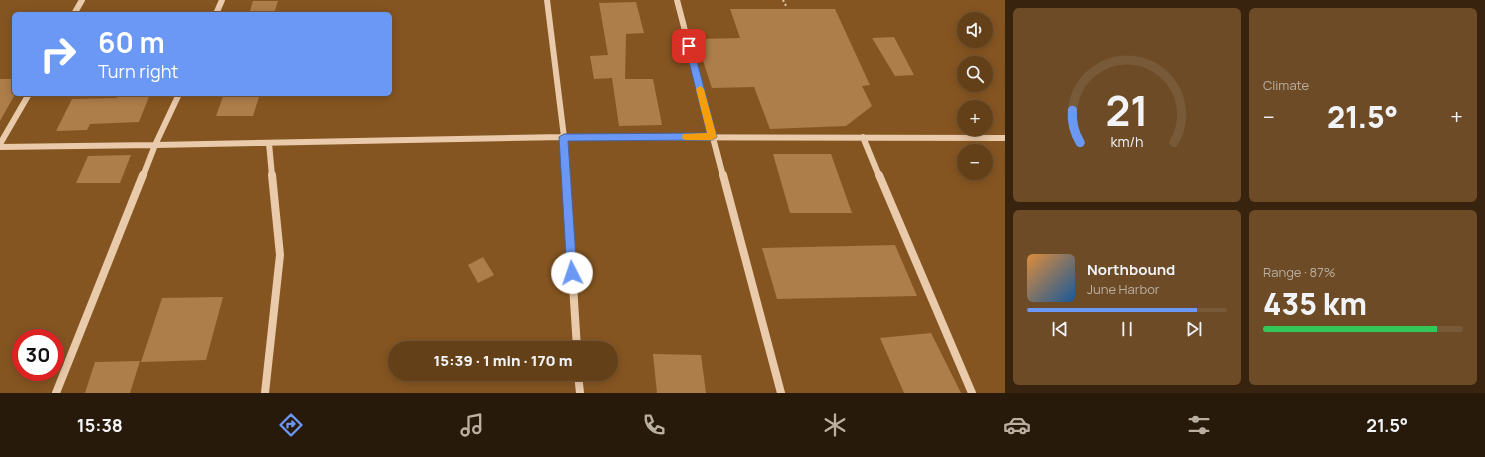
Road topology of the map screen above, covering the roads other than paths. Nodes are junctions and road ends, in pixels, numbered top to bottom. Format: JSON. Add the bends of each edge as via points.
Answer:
{"nodes":[{"id":1,"x":82,"y":0,"type":"edge"},
{"id":2,"x":222,"y":0,"type":"edge"},
{"id":3,"x":547,"y":0,"type":"edge"},
{"id":4,"x":677,"y":0,"type":"edge"},
{"id":5,"x":75,"y":12,"type":"edge"},
{"id":6,"x":217,"y":12,"type":"edge"},
{"id":7,"x":28,"y":96,"type":"edge"},
{"id":8,"x":178,"y":96,"type":"edge"},
{"id":9,"x":564,"y":137,"type":"junction"},
{"id":10,"x":712,"y":137,"type":"junction"},
{"id":11,"x":863,"y":137,"type":"junction"},
{"id":12,"x":1005,"y":138,"type":"edge"},
{"id":13,"x":269,"y":143,"type":"junction"},
{"id":14,"x":0,"y":144,"type":"edge"},
{"id":15,"x":155,"y":145,"type":"junction"},
{"id":16,"x":0,"y":148,"type":"edge"},
{"id":17,"x":577,"y":341,"type":"edge"},
{"id":18,"x":579,"y":381,"type":"edge"},
{"id":19,"x":56,"y":393,"type":"edge"},
{"id":20,"x":265,"y":393,"type":"edge"},
{"id":21,"x":580,"y":393,"type":"edge"},
{"id":22,"x":781,"y":393,"type":"edge"},
{"id":23,"x":972,"y":393,"type":"edge"}],
"edges":[{"from":1,"to":5,"type":"street"},
{"from":2,"to":6,"type":"street"},
{"from":3,"to":9,"type":"street"},
{"from":4,"to":10,"type":"street"},
{"from":7,"to":14,"type":"street"},
{"from":8,"to":15,"type":"street"},
{"from":9,"to":10,"type":"street"},
{"from":9,"to":13,"type":"street"},
{"from":9,"to":17,"type":"street"},
{"from":10,"to":11,"type":"street"},
{"from":10,"to":22,"type":"street"},
{"from":11,"to":12,"type":"street"},
{"from":11,"to":23,"type":"street"},
{"from":13,"to":15,"type":"street"},
{"from":13,"to":20,"type":"street","via":[[280,255]]},
{"from":15,"to":16,"type":"street"},
{"from":15,"to":19,"type":"street"},
{"from":18,"to":21,"type":"street"}]}
